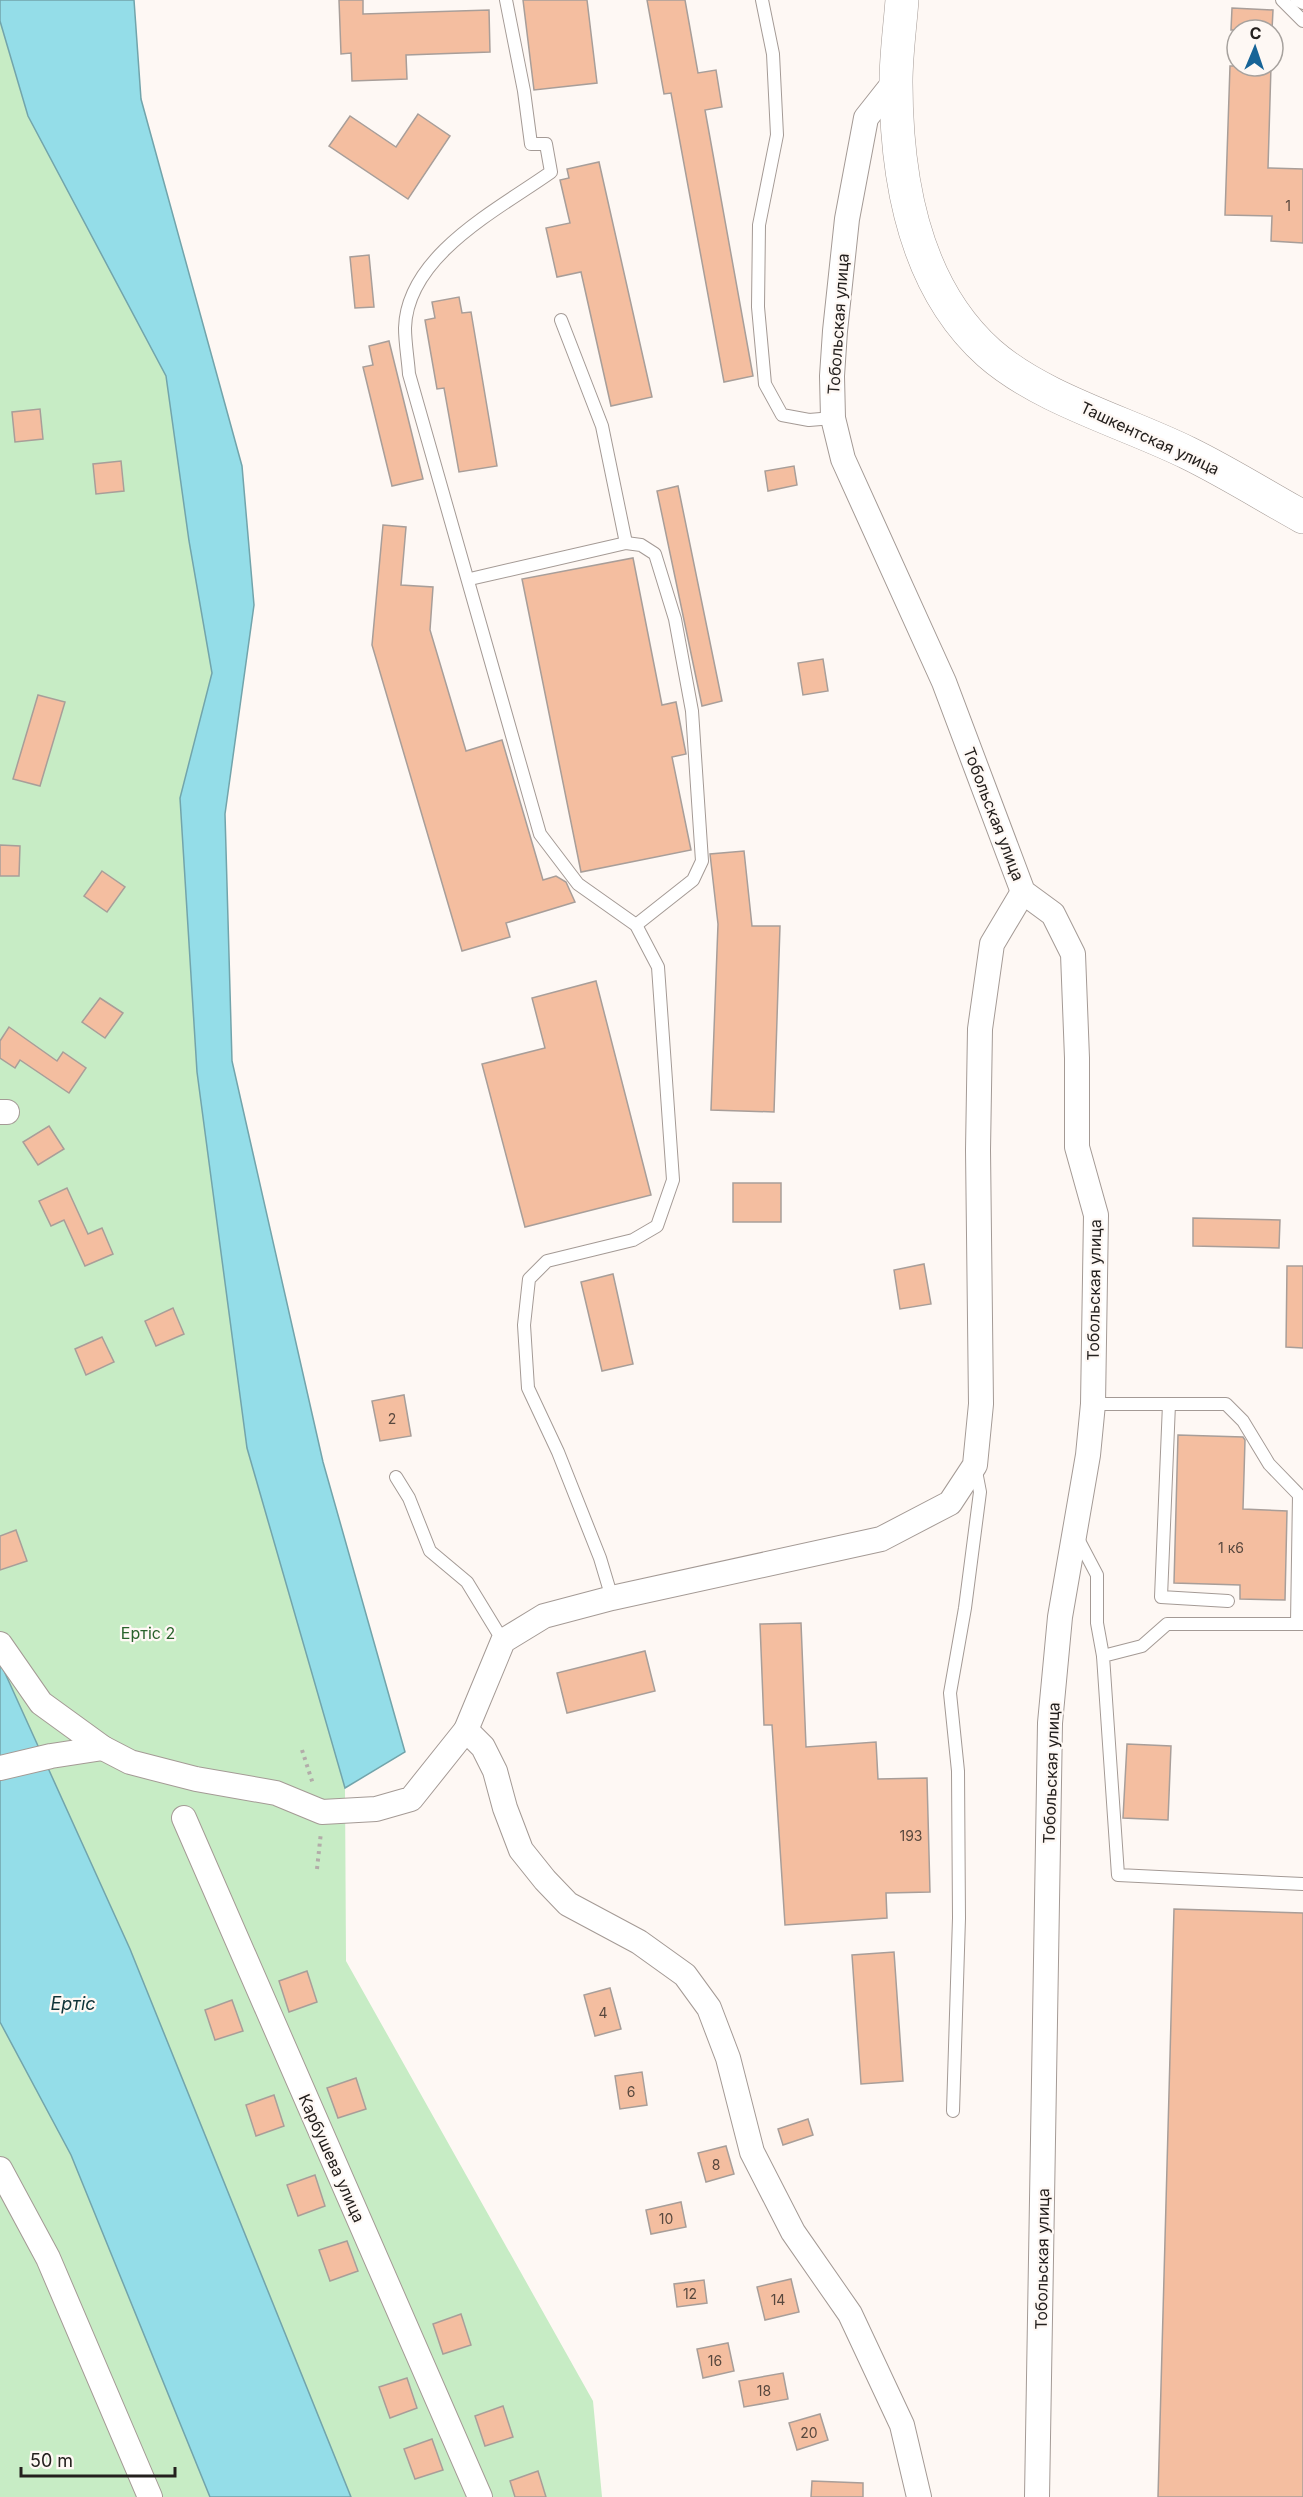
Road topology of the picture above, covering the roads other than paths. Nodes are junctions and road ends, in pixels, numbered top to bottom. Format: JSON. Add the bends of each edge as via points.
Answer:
{"nodes":[{"id":1,"x":506,"y":0,"type":"edge"},
{"id":2,"x":762,"y":0,"type":"edge"},
{"id":3,"x":902,"y":0,"type":"edge"},
{"id":4,"x":1282,"y":0,"type":"edge"},
{"id":5,"x":1297,"y":0,"type":"edge"},
{"id":6,"x":1303,"y":3,"type":"edge"},
{"id":7,"x":1303,"y":21,"type":"edge"},
{"id":8,"x":896,"y":80,"type":"junction"},
{"id":9,"x":561,"y":320,"type":"dead end"},
{"id":10,"x":833,"y":418,"type":"junction"},
{"id":11,"x":1303,"y":518,"type":"edge"},
{"id":12,"x":626,"y":543,"type":"junction"},
{"id":13,"x":470,"y":579,"type":"junction"},
{"id":14,"x":1023,"y":892,"type":"junction"},
{"id":15,"x":636,"y":925,"type":"junction"},
{"id":16,"x":1093,"y":1404,"type":"junction"},
{"id":17,"x":1169,"y":1404,"type":"junction"},
{"id":18,"x":975,"y":1465,"type":"junction"},
{"id":19,"x":396,"y":1477,"type":"dead end"},
{"id":20,"x":1075,"y":1533,"type":"junction"},
{"id":21,"x":612,"y":1598,"type":"junction"},
{"id":22,"x":1228,"y":1601,"type":"dead end"},
{"id":23,"x":1300,"y":1624,"type":"edge"},
{"id":24,"x":503,"y":1641,"type":"junction"},
{"id":25,"x":0,"y":1644,"type":"edge"},
{"id":26,"x":1103,"y":1656,"type":"junction"},
{"id":27,"x":466,"y":1730,"type":"junction"},
{"id":28,"x":104,"y":1748,"type":"junction"},
{"id":29,"x":0,"y":1768,"type":"edge"},
{"id":30,"x":184,"y":1818,"type":"dead end"},
{"id":31,"x":1303,"y":1884,"type":"edge"},
{"id":32,"x":953,"y":2110,"type":"dead end"},
{"id":33,"x":0,"y":2169,"type":"edge"},
{"id":34,"x":150,"y":2497,"type":"edge"},
{"id":35,"x":480,"y":2497,"type":"edge"},
{"id":36,"x":919,"y":2497,"type":"edge"},
{"id":37,"x":1037,"y":2497,"type":"edge"}],
"edges":[{"from":1,"to":13,"type":"lane","via":[[531,144],[546,144],[551,172],[441,251],[416,285],[405,326],[409,374]]},
{"from":2,"to":10,"type":"lane","via":[[773,54],[777,135],[759,225],[758,307],[765,384],[782,415],[809,420]]},
{"from":3,"to":8,"type":"main road","name":"Ташкентская улица"},
{"from":4,"to":7,"type":"lane"},
{"from":5,"to":6,"type":"lane"},
{"from":8,"to":10,"type":"street","name":"Тобольская улица","via":[[866,118],[847,219],[835,331]]},
{"from":8,"to":11,"type":"main road","name":"Ташкентская улица","via":[[899,144],[909,208],[924,261],[952,312],[989,353],[1028,380],[1189,453]]},
{"from":9,"to":12,"type":"lane","via":[[602,426]]},
{"from":10,"to":14,"type":"street","name":"Тобольская улица","via":[[843,459],[944,682]]},
{"from":12,"to":13,"type":"lane"},
{"from":12,"to":15,"type":"lane","via":[[641,545],[655,554],[675,619],[692,711],[702,861],[693,880]]},
{"from":13,"to":15,"type":"lane","via":[[540,834],[578,884]]},
{"from":14,"to":16,"type":"street","name":"Тобольская улица","via":[[1053,914],[1073,954],[1077,1147],[1096,1215]]},
{"from":14,"to":18,"type":"street","via":[[992,944],[980,1029],[981,1404]]},
{"from":15,"to":21,"type":"lane","via":[[658,967],[672,1180],[657,1226],[633,1240],[547,1261],[530,1279],[524,1325],[528,1388],[558,1452]]},
{"from":16,"to":17,"type":"lane"},
{"from":16,"to":20,"type":"street","name":"Тобольская улица"},
{"from":17,"to":22,"type":"lane","via":[[1161,1597]]},
{"from":17,"to":23,"type":"lane","via":[[1226,1404],[1243,1421],[1269,1464],[1299,1495]]},
{"from":18,"to":21,"type":"street","via":[[950,1503],[881,1539]]},
{"from":18,"to":32,"type":"lane","via":[[980,1492],[950,1693],[958,1771],[959,1918]]},
{"from":19,"to":24,"type":"lane","via":[[409,1498],[430,1551],[467,1582]]},
{"from":20,"to":26,"type":"lane","via":[[1097,1575],[1097,1623]]},
{"from":20,"to":37,"type":"street","name":"Тобольская улица","via":[[1060,1617],[1050,1723]]},
{"from":21,"to":24,"type":"street","via":[[543,1616]]},
{"from":23,"to":26,"type":"lane","via":[[1167,1624],[1142,1646]]},
{"from":24,"to":27,"type":"street"},
{"from":25,"to":28,"type":"street","via":[[41,1703]]},
{"from":26,"to":31,"type":"lane","via":[[1118,1875]]},
{"from":27,"to":28,"type":"street","via":[[411,1799],[376,1809],[322,1812],[276,1793],[130,1762]]},
{"from":27,"to":36,"type":"street","via":[[487,1755],[521,1850],[544,1880],[568,1904],[639,1942],[686,1975],[709,2008],[728,2058],[752,2152],[793,2232],[850,2314],[902,2425]]},
{"from":28,"to":29,"type":"street"},
{"from":30,"to":35,"type":"street","name":"Карбушева улица"},
{"from":33,"to":34,"type":"street","via":[[48,2258]]}]}
